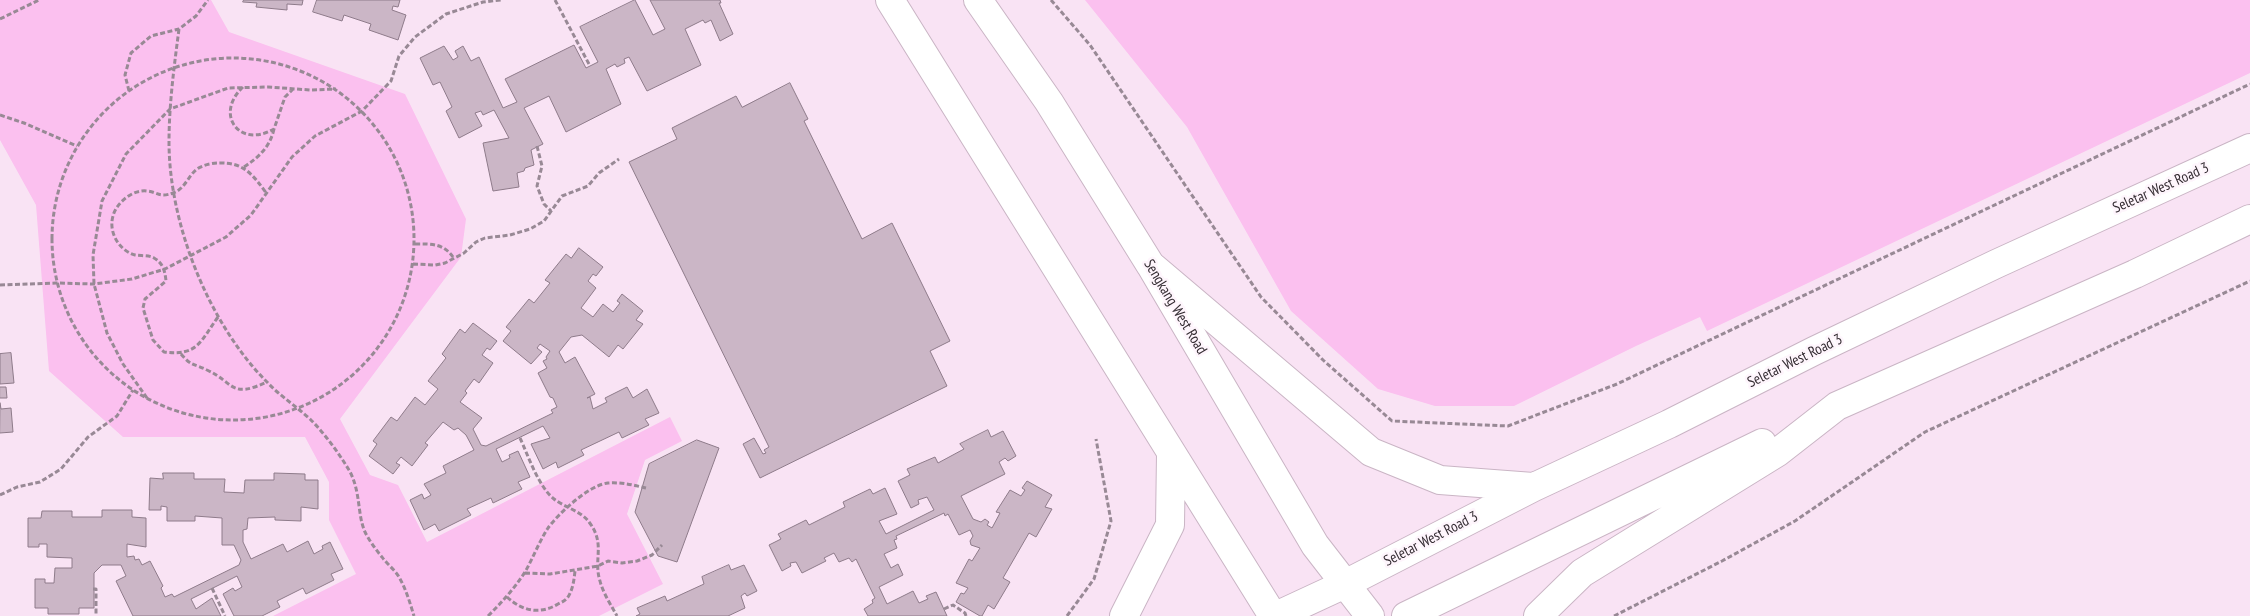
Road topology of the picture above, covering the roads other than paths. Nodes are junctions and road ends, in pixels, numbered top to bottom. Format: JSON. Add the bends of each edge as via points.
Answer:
{"nodes":[{"id":1,"x":890,"y":0,"type":"edge"},
{"id":2,"x":978,"y":0,"type":"edge"},
{"id":3,"x":2250,"y":148,"type":"edge"},
{"id":4,"x":2250,"y":219,"type":"edge"},
{"id":5,"x":1151,"y":266,"type":"junction"},
{"id":6,"x":1837,"y":406,"type":"junction"},
{"id":7,"x":1171,"y":454,"type":"junction"},
{"id":8,"x":1534,"y":487,"type":"junction"},
{"id":9,"x":1345,"y":584,"type":"junction"},
{"id":10,"x":1124,"y":616,"type":"edge"},
{"id":11,"x":1274,"y":616,"type":"edge"},
{"id":12,"x":1370,"y":616,"type":"edge"},
{"id":13,"x":1406,"y":616,"type":"edge"},
{"id":14,"x":1538,"y":616,"type":"edge"}],
"edges":[{"from":1,"to":7,"type":"main road"},
{"from":2,"to":5,"type":"main road","name":"Sengkang West Road","via":[[1049,102]]},
{"from":3,"to":8,"type":"main road","name":"Seletar West Road 3","via":[[1996,264]]},
{"from":4,"to":6,"type":"main road","via":[[2135,274]]},
{"from":5,"to":8,"type":"main road","via":[[1370,452],[1440,480]]},
{"from":5,"to":9,"type":"main road","name":"Sengkang West Road","via":[[1315,545]]},
{"from":6,"to":13,"type":"main road"},
{"from":6,"to":14,"type":"main road","via":[[1778,452],[1582,573]]},
{"from":7,"to":10,"type":"main road","via":[[1170,525]]},
{"from":7,"to":11,"type":"main road"},
{"from":8,"to":9,"type":"main road","name":"Seletar West Road 3"},
{"from":9,"to":11,"type":"main road","name":"Seletar West Road 3"},
{"from":9,"to":12,"type":"main road","name":"Sengkang West Road"}]}
